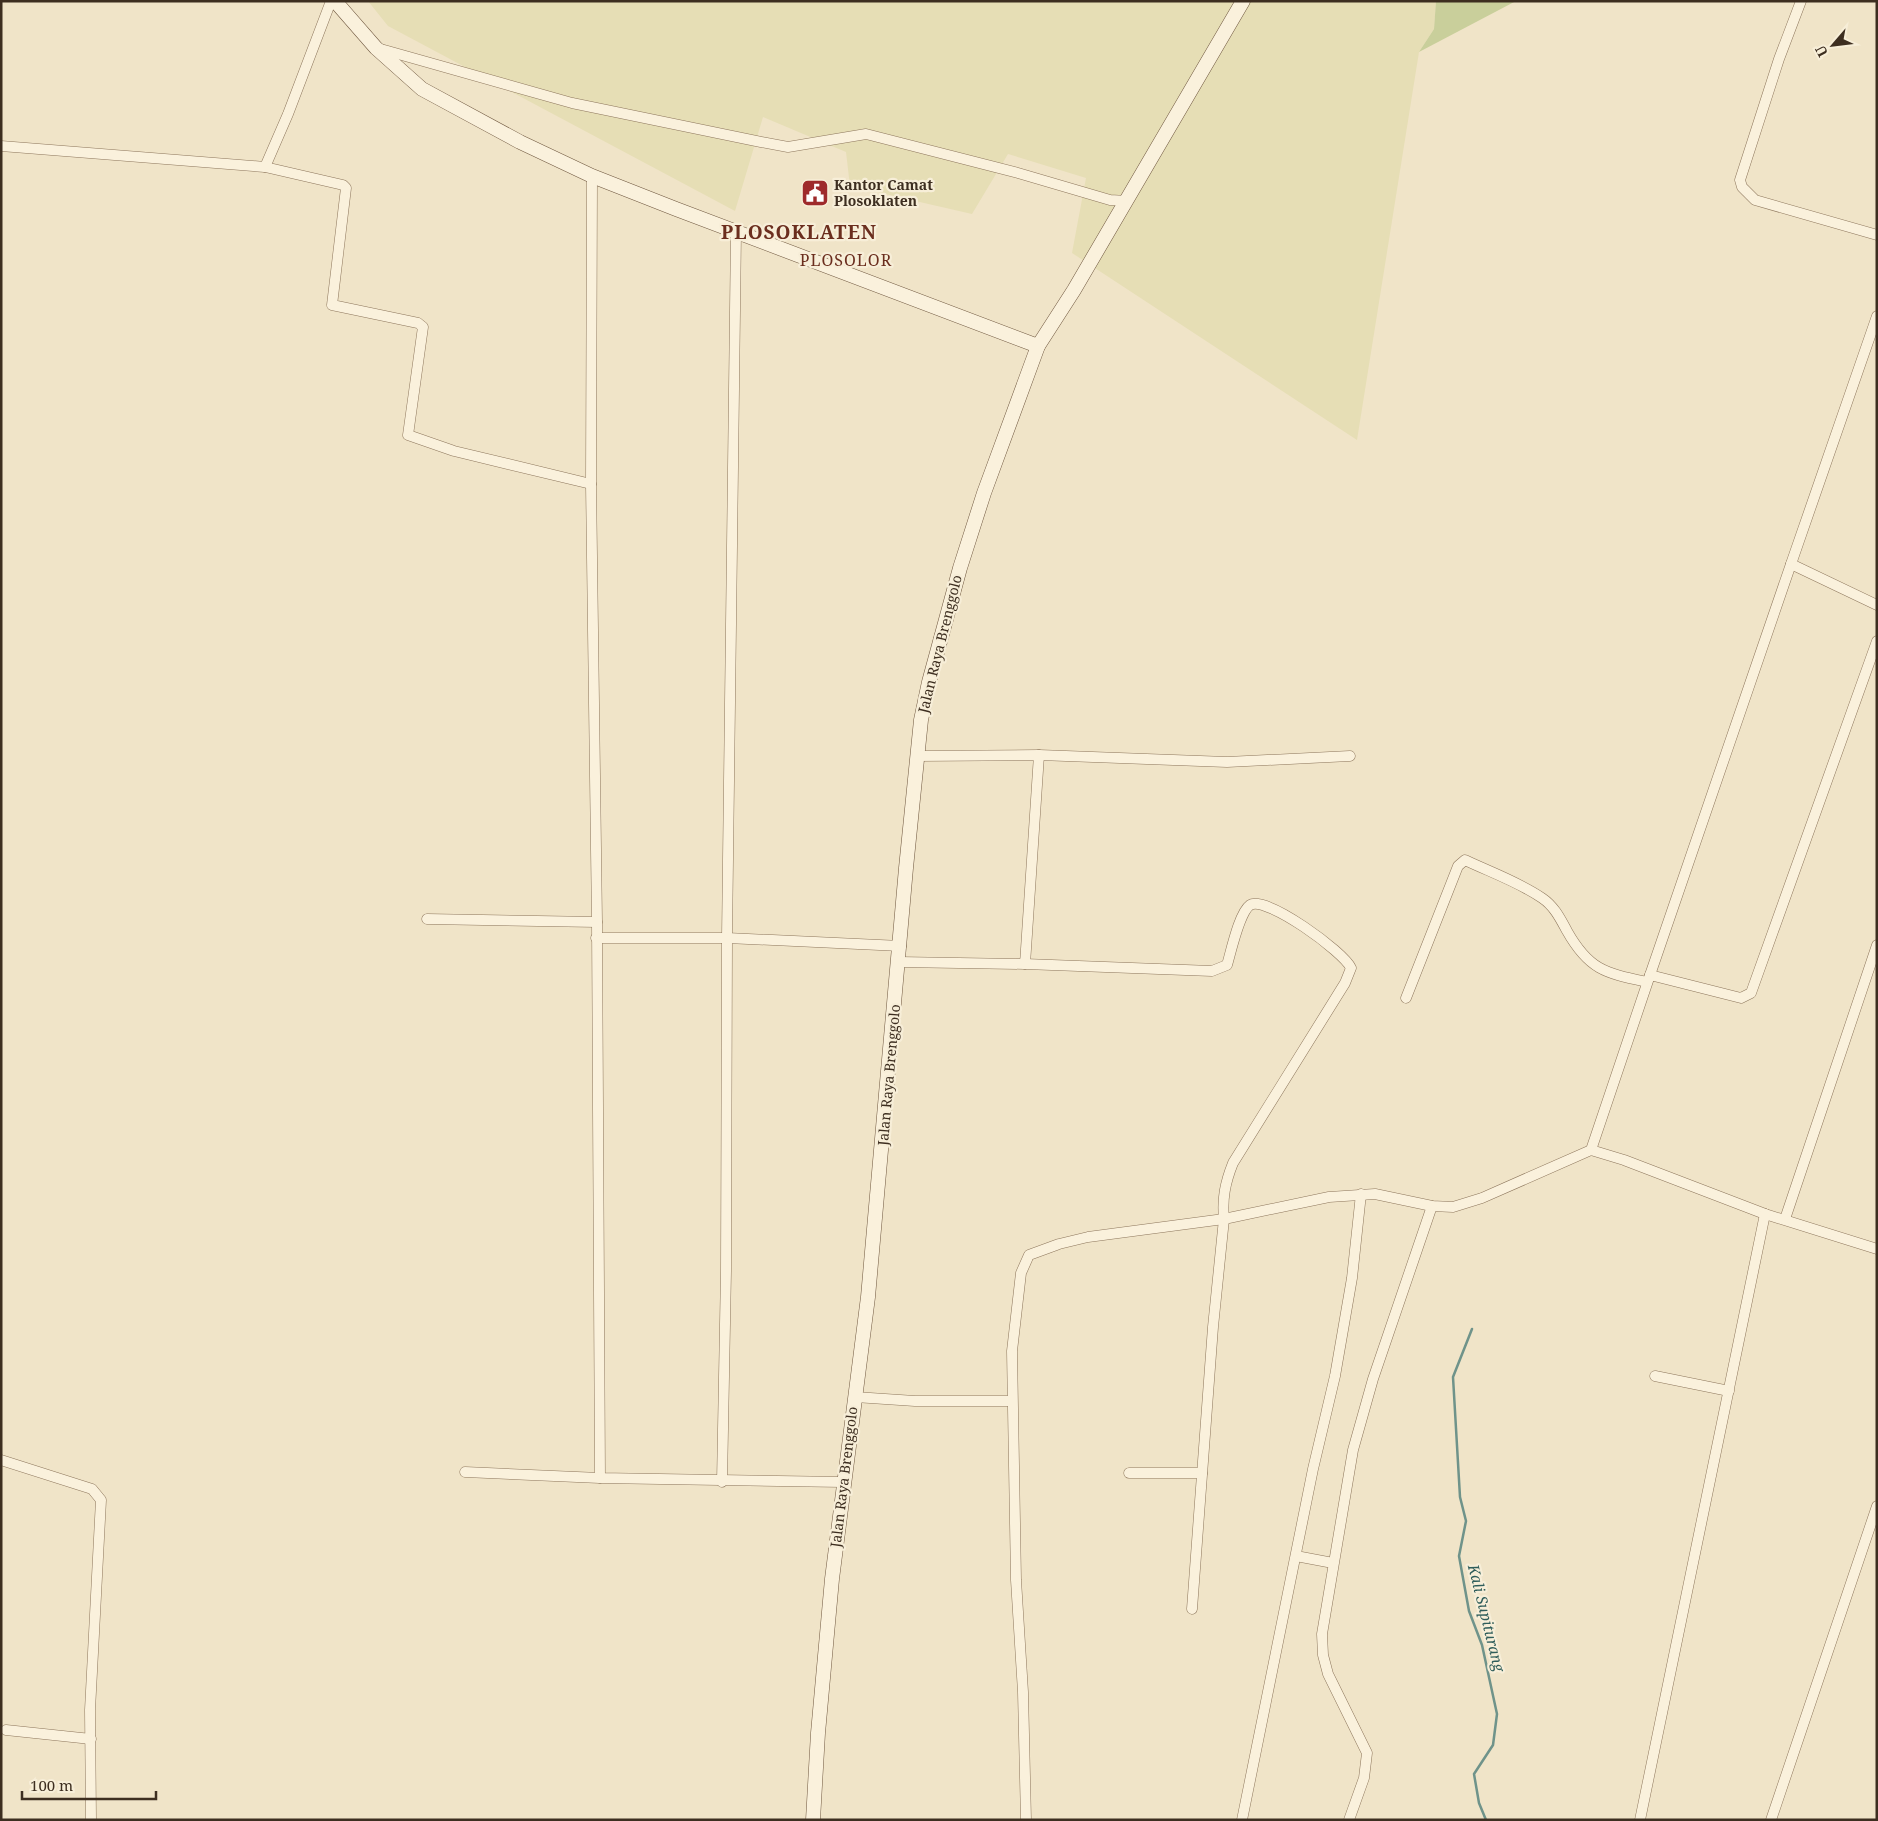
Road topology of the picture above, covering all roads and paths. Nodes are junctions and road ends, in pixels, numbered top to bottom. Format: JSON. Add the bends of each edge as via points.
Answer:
{"nodes":[{"id":1,"x":333,"y":1,"type":"edge"},
{"id":2,"x":1243,"y":1,"type":"edge"},
{"id":3,"x":1801,"y":1,"type":"edge"},
{"id":4,"x":376,"y":48,"type":"junction"},
{"id":5,"x":1,"y":146,"type":"edge"},
{"id":6,"x":265,"y":167,"type":"junction"},
{"id":7,"x":592,"y":176,"type":"junction"},
{"id":8,"x":1126,"y":201,"type":"junction"},
{"id":9,"x":736,"y":232,"type":"junction"},
{"id":10,"x":1877,"y":235,"type":"edge"},
{"id":11,"x":1877,"y":316,"type":"edge"},
{"id":12,"x":1875,"y":329,"type":"edge"},
{"id":13,"x":1038,"y":346,"type":"junction"},
{"id":14,"x":591,"y":484,"type":"junction"},
{"id":15,"x":1791,"y":564,"type":"junction"},
{"id":16,"x":1877,"y":605,"type":"edge"},
{"id":17,"x":1877,"y":641,"type":"edge"},
{"id":18,"x":1039,"y":755,"type":"junction"},
{"id":19,"x":918,"y":756,"type":"junction"},
{"id":20,"x":1350,"y":756,"type":"dead end"},
{"id":21,"x":427,"y":919,"type":"dead end"},
{"id":22,"x":597,"y":922,"type":"junction"},
{"id":23,"x":596,"y":938,"type":"junction"},
{"id":24,"x":727,"y":938,"type":"junction"},
{"id":25,"x":1877,"y":945,"type":"edge"},
{"id":26,"x":901,"y":946,"type":"junction"},
{"id":27,"x":899,"y":962,"type":"junction"},
{"id":28,"x":1024,"y":964,"type":"junction"},
{"id":29,"x":1649,"y":978,"type":"junction"},
{"id":30,"x":1406,"y":998,"type":"dead end"},
{"id":31,"x":1591,"y":1150,"type":"junction"},
{"id":32,"x":1361,"y":1194,"type":"junction"},
{"id":33,"x":1432,"y":1206,"type":"junction"},
{"id":34,"x":1765,"y":1214,"type":"junction"},
{"id":35,"x":1224,"y":1219,"type":"junction"},
{"id":36,"x":1785,"y":1219,"type":"junction"},
{"id":37,"x":1877,"y":1249,"type":"edge"},
{"id":38,"x":1655,"y":1376,"type":"dead end"},
{"id":39,"x":1728,"y":1392,"type":"junction"},
{"id":40,"x":855,"y":1397,"type":"junction"},
{"id":41,"x":1012,"y":1401,"type":"junction"},
{"id":42,"x":1,"y":1460,"type":"edge"},
{"id":43,"x":465,"y":1472,"type":"dead end"},
{"id":44,"x":1129,"y":1473,"type":"dead end"},
{"id":45,"x":1202,"y":1473,"type":"junction"},
{"id":46,"x":600,"y":1478,"type":"junction"},
{"id":47,"x":722,"y":1482,"type":"junction"},
{"id":48,"x":843,"y":1482,"type":"junction"},
{"id":49,"x":1877,"y":1506,"type":"edge"},
{"id":50,"x":1296,"y":1556,"type":"junction"},
{"id":51,"x":1333,"y":1563,"type":"junction"},
{"id":52,"x":1192,"y":1609,"type":"dead end"},
{"id":53,"x":6,"y":1730,"type":"dead end"},
{"id":54,"x":90,"y":1739,"type":"junction"},
{"id":55,"x":91,"y":1820,"type":"edge"},
{"id":56,"x":813,"y":1820,"type":"edge"},
{"id":57,"x":1026,"y":1820,"type":"edge"},
{"id":58,"x":1242,"y":1820,"type":"edge"},
{"id":59,"x":1349,"y":1820,"type":"edge"},
{"id":60,"x":1640,"y":1820,"type":"edge"},
{"id":61,"x":1771,"y":1820,"type":"edge"}],
"edges":[{"from":1,"to":4,"type":"main road"},
{"from":1,"to":6,"type":"street"},
{"from":2,"to":8,"type":"main road","name":"Jalan Raya Brenggolo"},
{"from":3,"to":10,"type":"street","via":[[1740,180],[1742,188],[1755,200]]},
{"from":4,"to":7,"type":"main road","via":[[422,89],[520,142]]},
{"from":4,"to":8,"type":"street","via":[[572,103],[742,138],[788,147],[866,134],[1110,200]]},
{"from":5,"to":6,"type":"street"},
{"from":6,"to":14,"type":"street","via":[[346,188],[332,305],[418,323],[423,327],[408,435],[454,451]]},
{"from":7,"to":9,"type":"main road"},
{"from":7,"to":14,"type":"street"},
{"from":8,"to":13,"type":"main road","name":"Jalan Raya Brenggolo"},
{"from":9,"to":13,"type":"main road"},
{"from":9,"to":24,"type":"street"},
{"from":11,"to":12,"type":"street"},
{"from":12,"to":15,"type":"street"},
{"from":13,"to":19,"type":"main road","name":"Jalan Raya Brenggolo","via":[[984,492],[960,568],[929,682]]},
{"from":14,"to":22,"type":"street"},
{"from":15,"to":16,"type":"street"},
{"from":15,"to":29,"type":"street"},
{"from":17,"to":29,"type":"street","via":[[1751,993],[1742,998]]},
{"from":18,"to":19,"type":"street"},
{"from":18,"to":20,"type":"street","via":[[1227,762]]},
{"from":18,"to":28,"type":"street"},
{"from":19,"to":26,"type":"main road","name":"Jalan Raya Brenggolo"},
{"from":21,"to":22,"type":"street"},
{"from":22,"to":23,"type":"street"},
{"from":23,"to":24,"type":"street"},
{"from":23,"to":46,"type":"street"},
{"from":24,"to":26,"type":"street"},
{"from":24,"to":47,"type":"street"},
{"from":25,"to":36,"type":"street"},
{"from":26,"to":27,"type":"main road","name":"Jalan Raya Brenggolo"},
{"from":27,"to":28,"type":"street"},
{"from":27,"to":40,"type":"main road","name":"Jalan Raya Brenggolo","via":[[878,1200]]},
{"from":28,"to":35,"type":"street","via":[[1220,970],[1227,966],[1243,914],[1255,904],[1301,925],[1348,960],[1351,968],[1345,983],[1233,1163],[1225,1182]]},
{"from":29,"to":30,"type":"street","via":[[1615,975],[1590,963],[1578,950],[1556,910],[1541,897],[1465,860],[1458,866]]},
{"from":29,"to":31,"type":"street"},
{"from":31,"to":33,"type":"street","via":[[1474,1201],[1453,1207]]},
{"from":31,"to":34,"type":"street"},
{"from":32,"to":33,"type":"street"},
{"from":32,"to":35,"type":"street","via":[[1329,1197]]},
{"from":32,"to":50,"type":"street","via":[[1352,1278],[1335,1376]]},
{"from":33,"to":51,"type":"street","via":[[1373,1379],[1353,1450]]},
{"from":34,"to":36,"type":"street"},
{"from":34,"to":39,"type":"street"},
{"from":35,"to":41,"type":"street","via":[[1088,1237],[1029,1255],[1021,1273],[1012,1351]]},
{"from":35,"to":45,"type":"street"},
{"from":36,"to":37,"type":"street"},
{"from":38,"to":39,"type":"street"},
{"from":39,"to":60,"type":"street"},
{"from":40,"to":41,"type":"street"},
{"from":40,"to":48,"type":"main road","name":"Jalan Raya Brenggolo"},
{"from":41,"to":57,"type":"street"},
{"from":42,"to":54,"type":"street","via":[[92,1490],[101,1500]]},
{"from":43,"to":46,"type":"street"},
{"from":44,"to":45,"type":"street"},
{"from":45,"to":52,"type":"street"},
{"from":46,"to":47,"type":"street"},
{"from":47,"to":48,"type":"street"},
{"from":48,"to":56,"type":"main road","name":"Jalan Raya Brenggolo","via":[[818,1733]]},
{"from":49,"to":61,"type":"street"},
{"from":50,"to":51,"type":"street"},
{"from":50,"to":58,"type":"street"},
{"from":51,"to":59,"type":"street","via":[[1322,1634],[1323,1655],[1328,1674],[1367,1753],[1364,1778]]},
{"from":53,"to":54,"type":"street"},
{"from":54,"to":55,"type":"street"}]}
